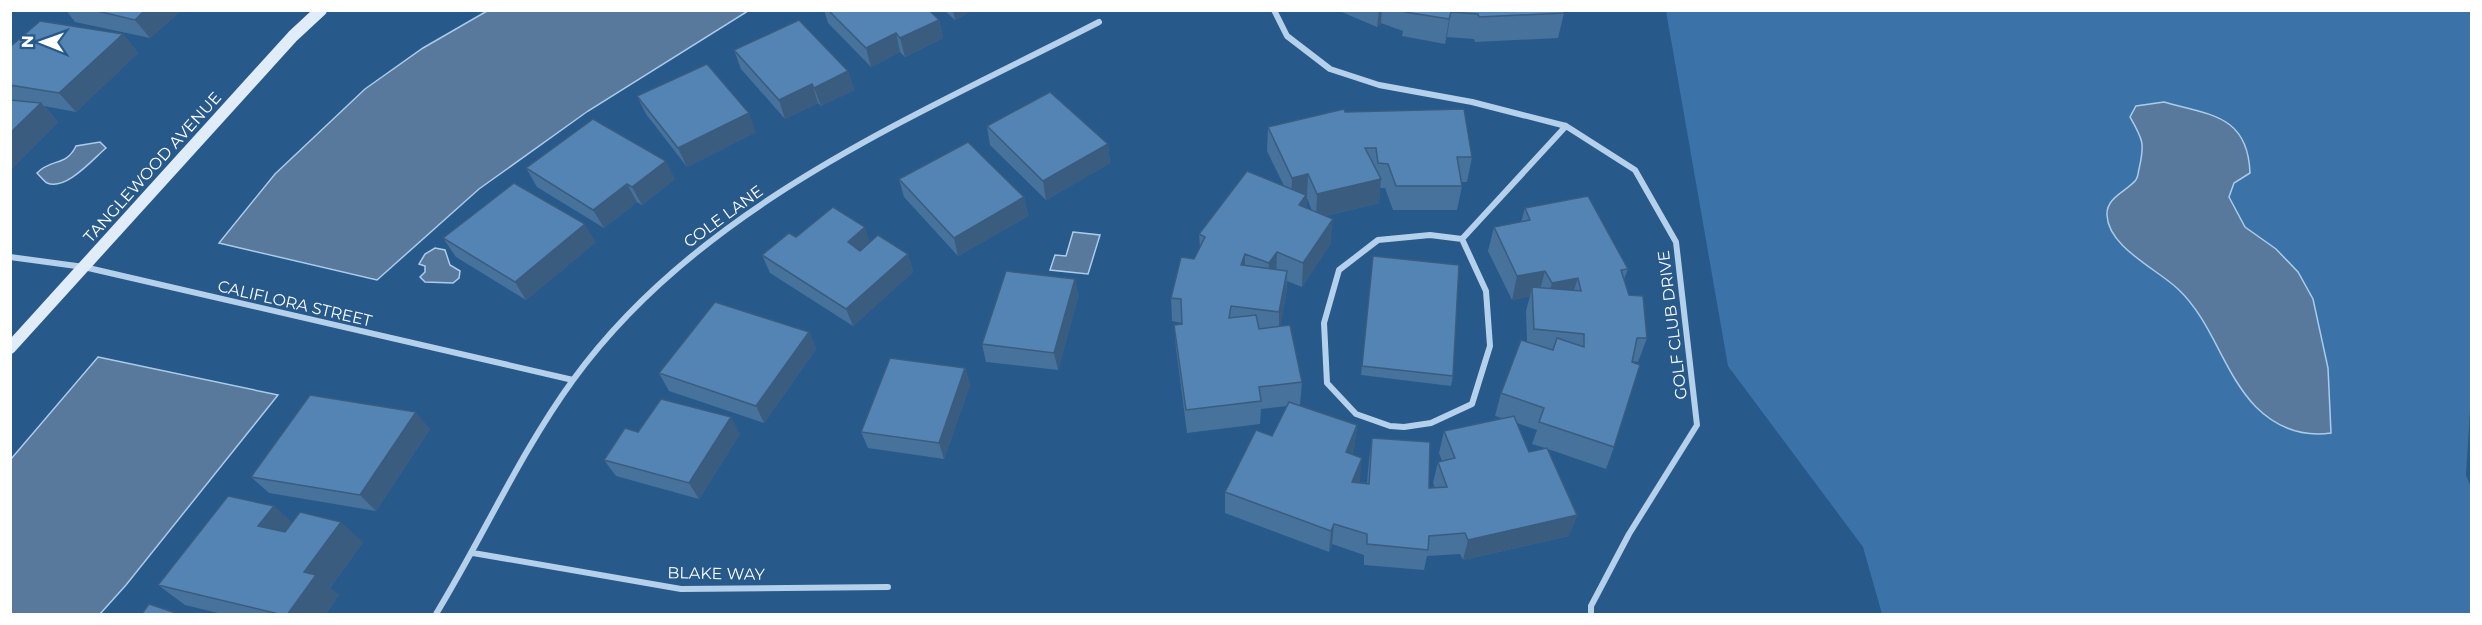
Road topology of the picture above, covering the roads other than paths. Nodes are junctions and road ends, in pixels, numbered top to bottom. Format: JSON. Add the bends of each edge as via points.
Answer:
{"nodes":[{"id":1,"x":321,"y":10,"type":"edge"},
{"id":2,"x":1274,"y":10,"type":"edge"},
{"id":3,"x":1099,"y":22,"type":"dead end"},
{"id":4,"x":1566,"y":126,"type":"junction"},
{"id":5,"x":1462,"y":239,"type":"junction"},
{"id":6,"x":10,"y":257,"type":"edge"},
{"id":7,"x":84,"y":267,"type":"junction"},
{"id":8,"x":10,"y":348,"type":"edge"},
{"id":9,"x":573,"y":380,"type":"junction"},
{"id":10,"x":473,"y":553,"type":"junction"},
{"id":11,"x":888,"y":587,"type":"dead end"},
{"id":12,"x":436,"y":615,"type":"edge"},
{"id":13,"x":1591,"y":615,"type":"edge"}],
"edges":[{"from":1,"to":7,"type":"street","name":"TANGLEWOOD AVENUE"},
{"from":2,"to":4,"type":"street","name":"GOLF CLUB DRIVE","via":[[1287,36],[1330,69],[1380,85],[1472,102]]},
{"from":3,"to":9,"type":"street","name":"COLE LANE","via":[[797,180],[699,248],[630,312]]},
{"from":4,"to":5,"type":"street"},
{"from":4,"to":13,"type":"street","name":"GOLF CLUB DRIVE","via":[[1635,170],[1676,242],[1697,425],[1629,534],[1591,606]]},
{"from":5,"to":5,"type":"street","via":[[1430,235],[1378,240],[1339,270],[1324,322],[1327,383],[1358,416],[1402,429],[1444,420],[1472,404],[1490,346],[1486,291]]},
{"from":6,"to":7,"type":"street","name":"CALIFLORA STREET"},
{"from":7,"to":8,"type":"street","name":"TANGLEWOOD AVENUE"},
{"from":7,"to":9,"type":"street","name":"CALIFLORA STREET"},
{"from":9,"to":10,"type":"street","name":"COLE LANE","via":[[514,473]]},
{"from":10,"to":11,"type":"street","name":"BLAKE WAY","via":[[681,589]]},
{"from":10,"to":12,"type":"street","name":"COLE LANE"}]}
